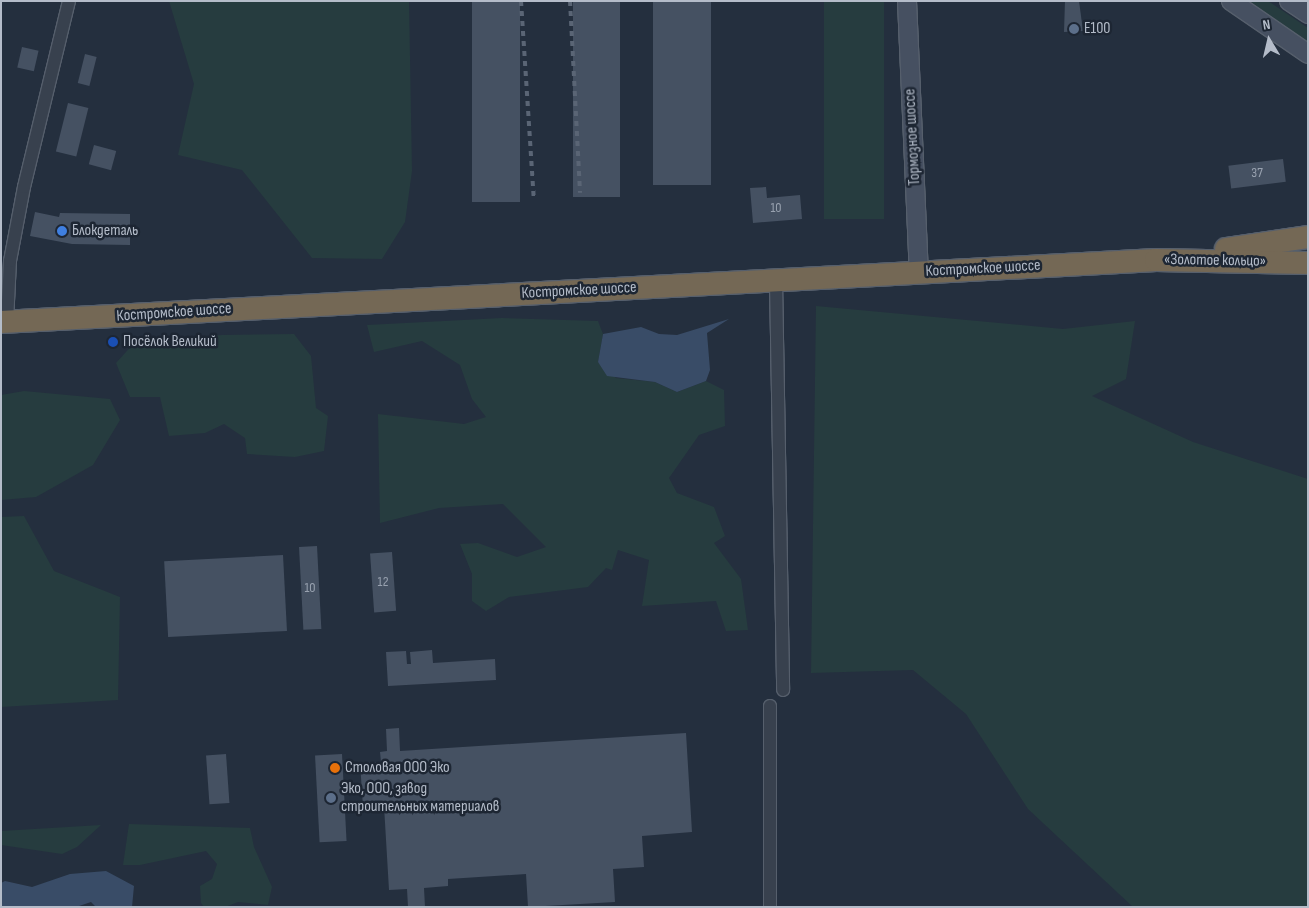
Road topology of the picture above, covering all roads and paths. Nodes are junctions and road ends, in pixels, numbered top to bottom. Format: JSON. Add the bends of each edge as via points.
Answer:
{"nodes":[{"id":1,"x":69,"y":1,"type":"edge"},
{"id":2,"x":907,"y":1,"type":"edge"},
{"id":3,"x":1230,"y":1,"type":"edge"},
{"id":4,"x":1289,"y":1,"type":"edge"},
{"id":5,"x":1308,"y":14,"type":"edge"},
{"id":6,"x":1308,"y":54,"type":"edge"},
{"id":7,"x":1308,"y":237,"type":"edge"},
{"id":8,"x":1156,"y":260,"type":"junction"},
{"id":9,"x":1308,"y":263,"type":"edge"},
{"id":10,"x":919,"y":273,"type":"junction"},
{"id":11,"x":776,"y":280,"type":"junction"},
{"id":12,"x":4,"y":322,"type":"edge"},
{"id":13,"x":783,"y":690,"type":"dead end"},
{"id":14,"x":770,"y":706,"type":"dead end"},
{"id":15,"x":770,"y":907,"type":"edge"}],
"edges":[{"from":1,"to":12,"type":"street","via":[[11,252]]},
{"from":2,"to":10,"type":"street","name":"Тормозное шоссе"},
{"from":3,"to":6,"type":"street"},
{"from":4,"to":5,"type":"street"},
{"from":7,"to":8,"type":"highway","name":"«Золотое кольцо»"},
{"from":8,"to":9,"type":"highway","name":"«Золотое кольцо»"},
{"from":8,"to":10,"type":"highway","name":"Костромское шоссе"},
{"from":10,"to":11,"type":"highway","name":"Костромское шоссе"},
{"from":11,"to":12,"type":"highway","name":"Костромское шоссе"},
{"from":11,"to":13,"type":"street"},
{"from":14,"to":15,"type":"street"}]}
